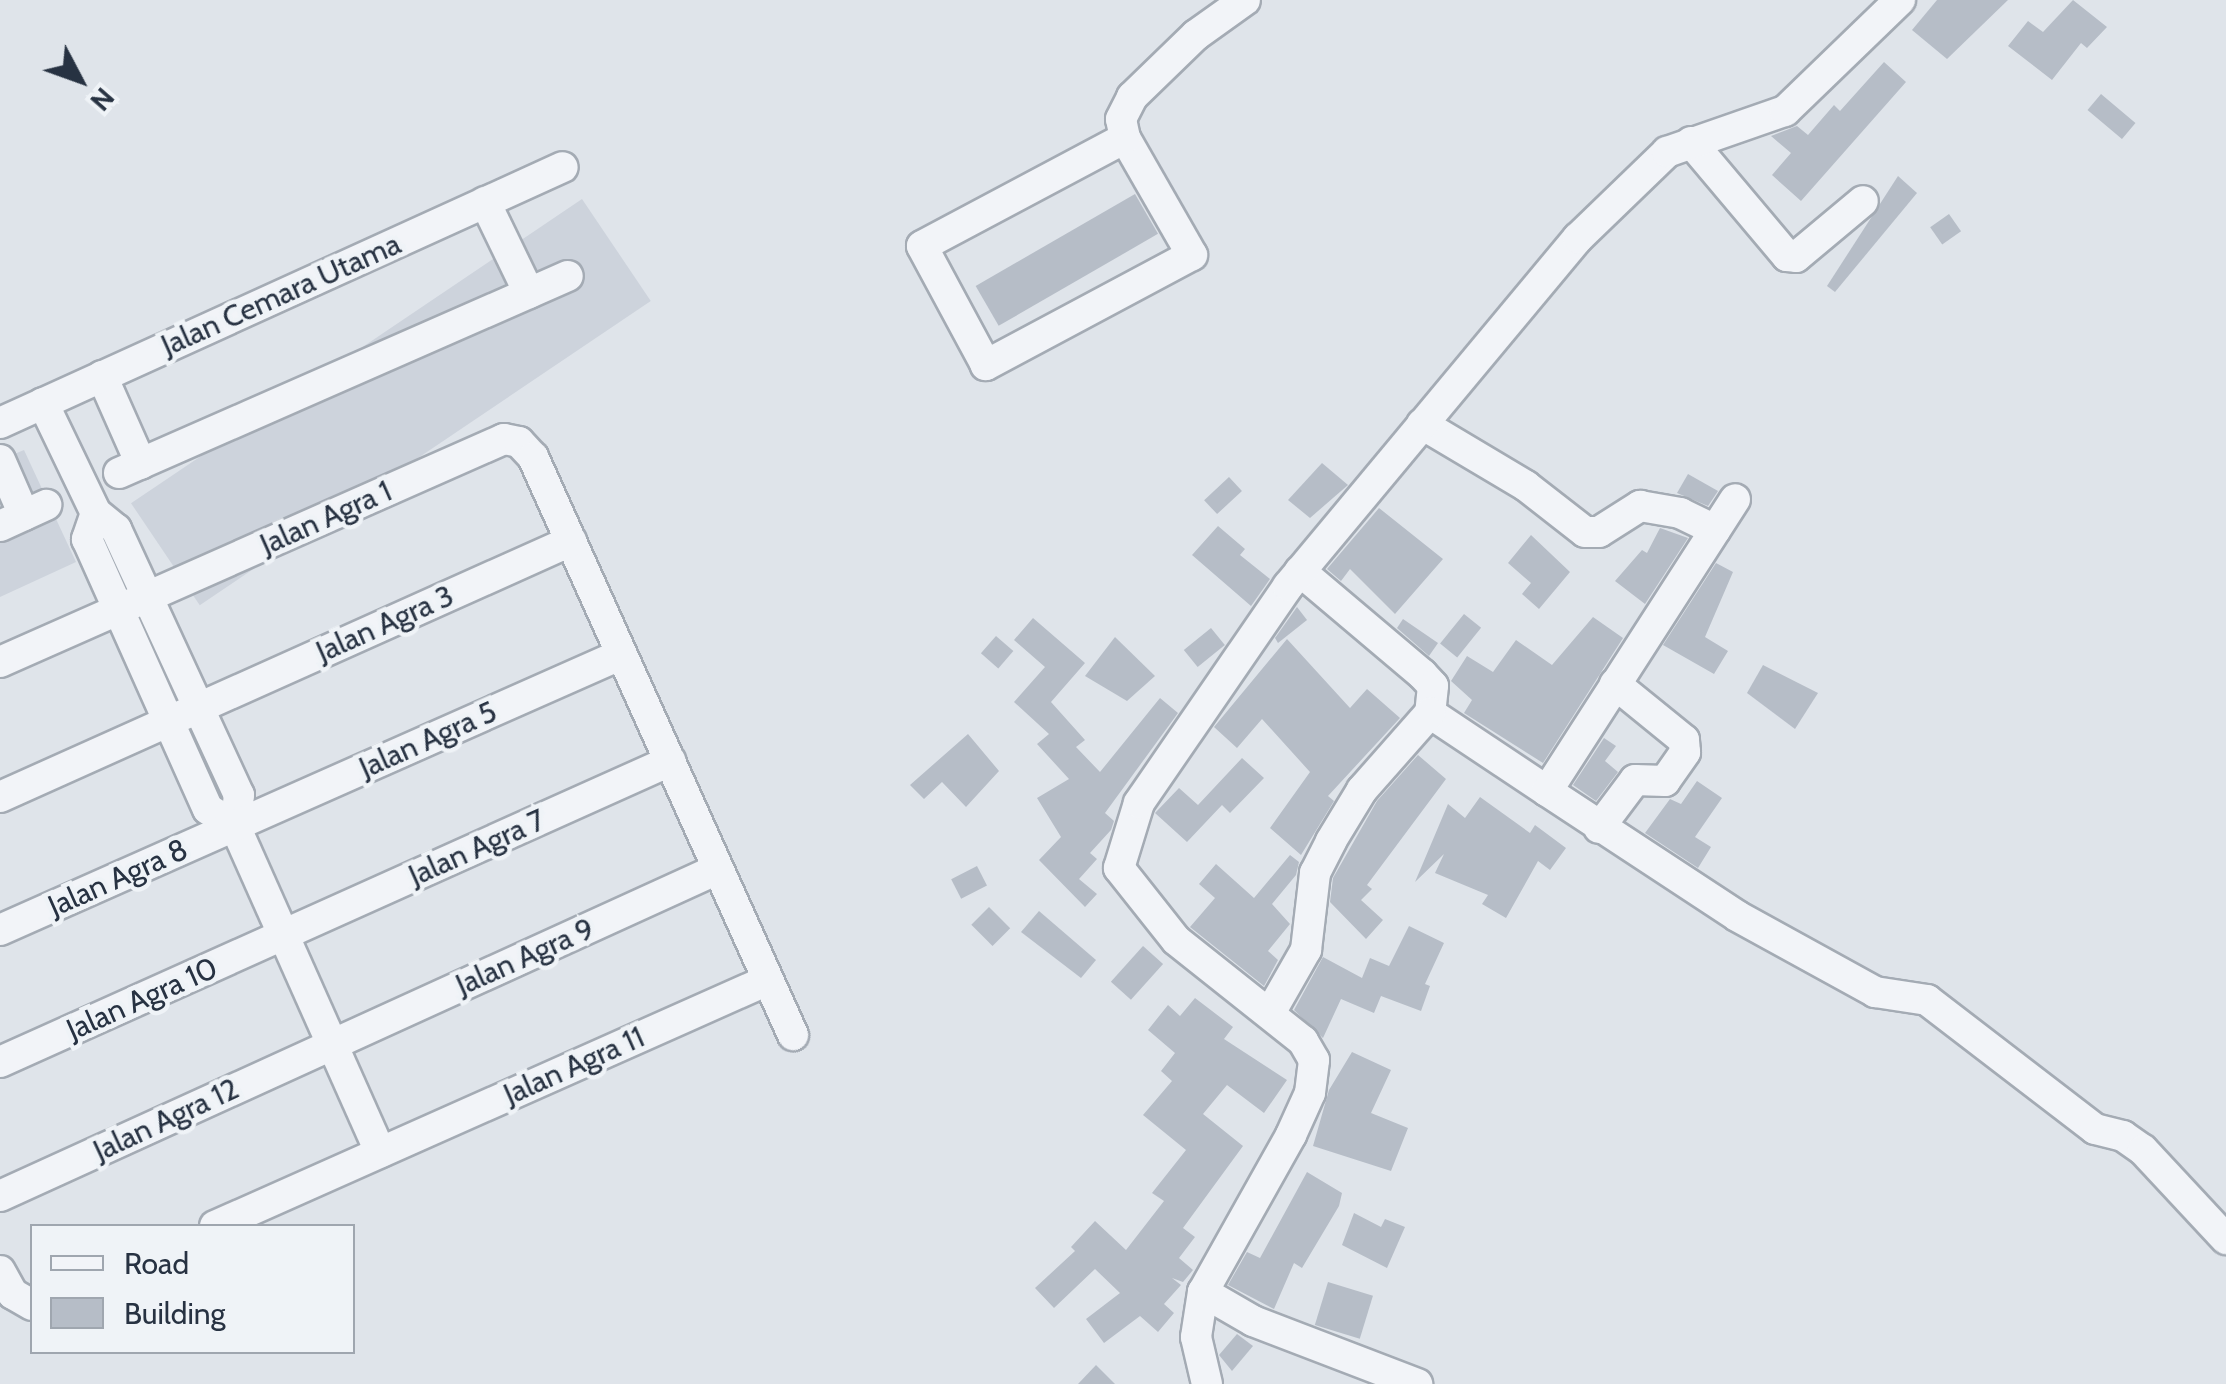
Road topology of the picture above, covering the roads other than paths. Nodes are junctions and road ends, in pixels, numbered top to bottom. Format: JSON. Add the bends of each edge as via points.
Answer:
{"nodes":[{"id":1,"x":1244,"y":0,"type":"edge"},
{"id":2,"x":1900,"y":0,"type":"edge"},
{"id":3,"x":1125,"y":138,"type":"junction"},
{"id":4,"x":1692,"y":142,"type":"junction"},
{"id":5,"x":563,"y":167,"type":"dead end"},
{"id":6,"x":486,"y":202,"type":"junction"},
{"id":7,"x":1863,"y":202,"type":"dead end"},
{"id":8,"x":568,"y":276,"type":"dead end"},
{"id":9,"x":529,"y":293,"type":"junction"},
{"id":10,"x":102,"y":376,"type":"junction"},
{"id":11,"x":43,"y":403,"type":"junction"},
{"id":12,"x":0,"y":423,"type":"edge"},
{"id":13,"x":1422,"y":424,"type":"junction"},
{"id":14,"x":0,"y":460,"type":"edge"},
{"id":15,"x":1734,"y":500,"type":"dead end"},
{"id":16,"x":96,"y":513,"type":"junction"},
{"id":17,"x":23,"y":515,"type":"edge"},
{"id":18,"x":1715,"y":530,"type":"junction"},
{"id":19,"x":571,"y":541,"type":"junction"},
{"id":20,"x":1300,"y":571,"type":"junction"},
{"id":21,"x":148,"y":597,"type":"junction"},
{"id":22,"x":118,"y":610,"type":"junction"},
{"id":23,"x":622,"y":654,"type":"junction"},
{"id":24,"x":0,"y":662,"type":"edge"},
{"id":25,"x":1615,"y":684,"type":"junction"},
{"id":26,"x":199,"y":708,"type":"junction"},
{"id":27,"x":1430,"y":714,"type":"junction"},
{"id":28,"x":169,"y":721,"type":"junction"},
{"id":29,"x":670,"y":761,"type":"junction"},
{"id":30,"x":1547,"y":791,"type":"junction"},
{"id":31,"x":0,"y":797,"type":"edge"},
{"id":32,"x":235,"y":826,"type":"junction"},
{"id":33,"x":1599,"y":828,"type":"junction"},
{"id":34,"x":718,"y":869,"type":"junction"},
{"id":35,"x":0,"y":930,"type":"edge"},
{"id":36,"x":284,"y":935,"type":"junction"},
{"id":37,"x":768,"y":980,"type":"junction"},
{"id":38,"x":1270,"y":1013,"type":"junction"},
{"id":39,"x":793,"y":1035,"type":"dead end"},
{"id":40,"x":332,"y":1044,"type":"junction"},
{"id":41,"x":0,"y":1062,"type":"edge"},
{"id":42,"x":380,"y":1152,"type":"junction"},
{"id":43,"x":0,"y":1196,"type":"edge"},
{"id":44,"x":219,"y":1224,"type":"edge"},
{"id":45,"x":2226,"y":1239,"type":"edge"},
{"id":46,"x":0,"y":1272,"type":"edge"},
{"id":47,"x":1203,"y":1292,"type":"junction"},
{"id":48,"x":30,"y":1304,"type":"edge"},
{"id":49,"x":1207,"y":1384,"type":"edge"},
{"id":50,"x":1417,"y":1384,"type":"edge"}],
"edges":[{"from":1,"to":3,"type":"street","via":[[1132,97],[1121,120]]},
{"from":2,"to":4,"type":"street","via":[[1785,110]]},
{"from":3,"to":3,"type":"street","via":[[922,246],[986,365],[1192,255]]},
{"from":4,"to":7,"type":"street","via":[[1787,256],[1796,257]]},
{"from":4,"to":13,"type":"street","via":[[1667,152],[1578,238]]},
{"from":5,"to":6,"type":"street","name":"Jalan Cemara Utama"},
{"from":6,"to":9,"type":"street"},
{"from":6,"to":10,"type":"street","name":"Jalan Cemara Utama"},
{"from":8,"to":9,"type":"street"},
{"from":9,"to":10,"type":"street","via":[[130,468]]},
{"from":10,"to":11,"type":"street","name":"Jalan Cemara Utama"},
{"from":11,"to":12,"type":"street","name":"Jalan Cemara Utama"},
{"from":11,"to":16,"type":"street"},
{"from":13,"to":18,"type":"street","via":[[1526,486],[1584,532],[1599,532],[1640,506],[1666,509]]},
{"from":13,"to":20,"type":"street"},
{"from":14,"to":17,"type":"street"},
{"from":15,"to":18,"type":"street"},
{"from":16,"to":21,"type":"street","via":[[116,529]]},
{"from":16,"to":22,"type":"street","via":[[86,539]]},
{"from":18,"to":25,"type":"street"},
{"from":19,"to":21,"type":"street","name":"Jalan Agra 1","via":[[533,457],[519,442],[504,439]]},
{"from":19,"to":23,"type":"street"},
{"from":19,"to":26,"type":"street","name":"Jalan Agra 3"},
{"from":20,"to":27,"type":"street","via":[[1433,686]]},
{"from":20,"to":38,"type":"street","via":[[1184,730],[1139,804],[1118,856],[1158,922]]},
{"from":21,"to":22,"type":"street","name":"Jalan Agra 1"},
{"from":21,"to":26,"type":"street"},
{"from":22,"to":24,"type":"street","name":"Jalan Agra 1"},
{"from":22,"to":28,"type":"street"},
{"from":23,"to":29,"type":"street"},
{"from":23,"to":32,"type":"street","name":"Jalan Agra 5"},
{"from":25,"to":30,"type":"street"},
{"from":25,"to":33,"type":"street","via":[[1684,740],[1685,752],[1665,781],[1635,780]]},
{"from":26,"to":28,"type":"street","name":"Jalan Agra 3"},
{"from":26,"to":32,"type":"street","via":[[239,796]]},
{"from":27,"to":30,"type":"street"},
{"from":27,"to":38,"type":"street","via":[[1362,790],[1331,841],[1315,873],[1306,950]]},
{"from":28,"to":31,"type":"street","name":"Jalan Agra 3"},
{"from":28,"to":32,"type":"street","via":[[208,809]]},
{"from":29,"to":34,"type":"street"},
{"from":29,"to":36,"type":"street","name":"Jalan Agra 7"},
{"from":30,"to":33,"type":"street"},
{"from":32,"to":35,"type":"street","name":"Jalan Agra 8"},
{"from":32,"to":36,"type":"street"},
{"from":33,"to":45,"type":"street","via":[[1681,884],[1875,992],[1927,1000],[2096,1129],[2124,1136],[2143,1150]]},
{"from":34,"to":37,"type":"street"},
{"from":34,"to":40,"type":"street","name":"Jalan Agra 9"},
{"from":36,"to":40,"type":"street"},
{"from":36,"to":41,"type":"street","name":"Jalan Agra 10"},
{"from":37,"to":39,"type":"street"},
{"from":37,"to":42,"type":"street","name":"Jalan Agra 11"},
{"from":38,"to":47,"type":"street","via":[[1314,1060],[1310,1093]]},
{"from":40,"to":42,"type":"street"},
{"from":40,"to":43,"type":"street","name":"Jalan Agra 12"},
{"from":42,"to":44,"type":"street","name":"Jalan Agra 11"},
{"from":46,"to":48,"type":"street","via":[[13,1294]]},
{"from":47,"to":49,"type":"street","via":[[1196,1337]]},
{"from":47,"to":50,"type":"street","via":[[1253,1321]]}]}
